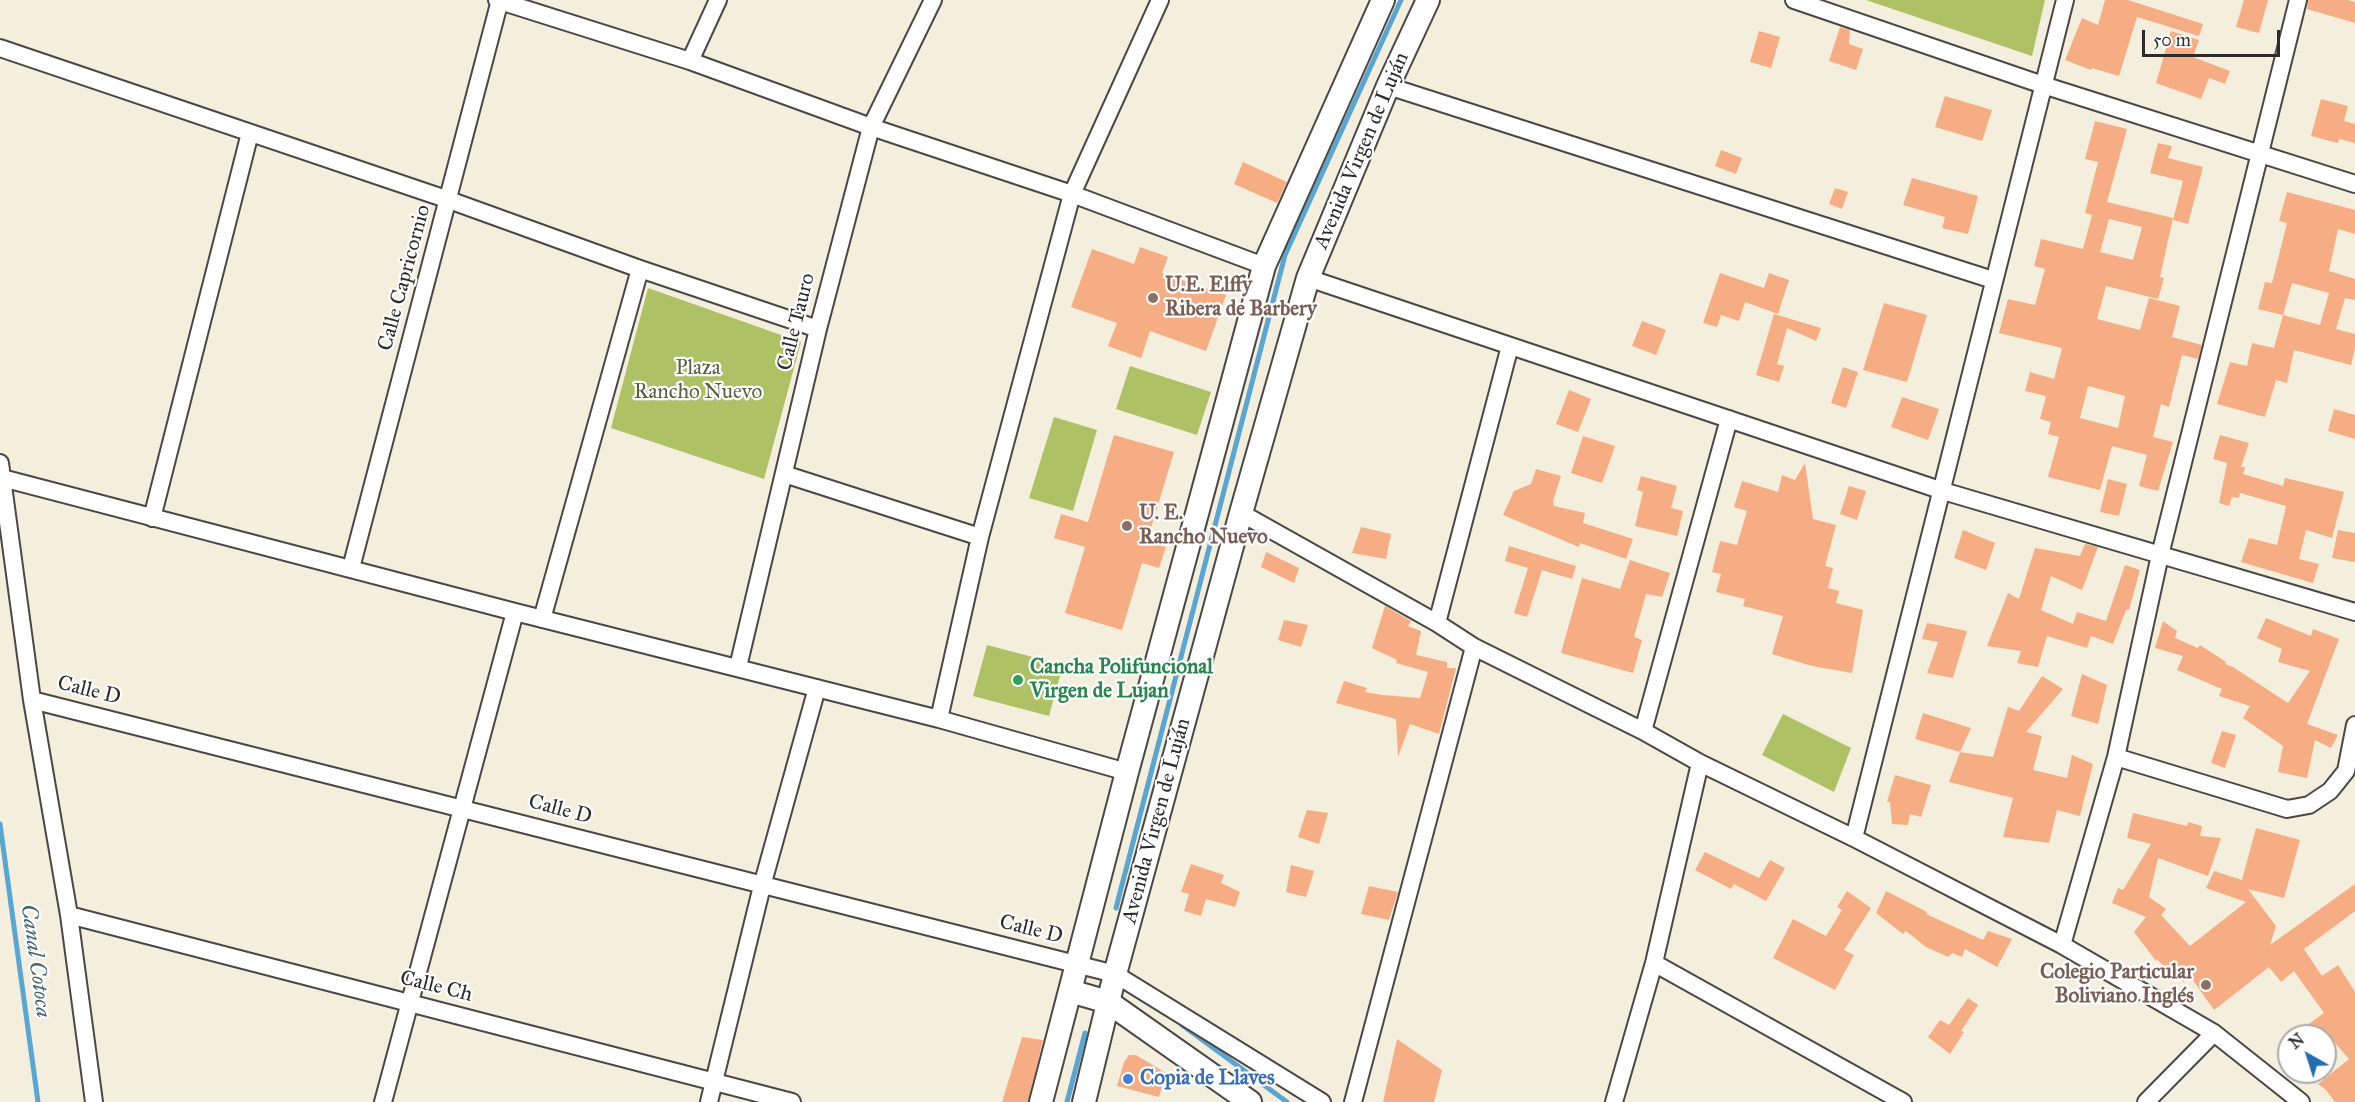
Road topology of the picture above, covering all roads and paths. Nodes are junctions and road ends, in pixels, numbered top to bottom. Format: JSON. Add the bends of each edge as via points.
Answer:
{"nodes":[{"id":1,"x":499,"y":0,"type":"edge"},
{"id":2,"x":718,"y":0,"type":"edge"},
{"id":3,"x":933,"y":0,"type":"edge"},
{"id":4,"x":1160,"y":0,"type":"edge"},
{"id":5,"x":1383,"y":0,"type":"edge"},
{"id":6,"x":1428,"y":0,"type":"edge"},
{"id":7,"x":1794,"y":0,"type":"edge"},
{"id":8,"x":2065,"y":0,"type":"edge"},
{"id":9,"x":2298,"y":0,"type":"edge"},
{"id":10,"x":0,"y":48,"type":"edge"},
{"id":11,"x":690,"y":61,"type":"junction"},
{"id":12,"x":2043,"y":85,"type":"junction"},
{"id":13,"x":1388,"y":86,"type":"junction"},
{"id":14,"x":871,"y":127,"type":"junction"},
{"id":15,"x":250,"y":133,"type":"junction"},
{"id":16,"x":2259,"y":153,"type":"junction"},
{"id":17,"x":2355,"y":184,"type":"edge"},
{"id":18,"x":1072,"y":194,"type":"junction"},
{"id":19,"x":449,"y":200,"type":"junction"},
{"id":20,"x":1264,"y":266,"type":"junction"},
{"id":21,"x":640,"y":268,"type":"junction"},
{"id":22,"x":1308,"y":278,"type":"junction"},
{"id":23,"x":1994,"y":280,"type":"junction"},
{"id":24,"x":818,"y":329,"type":"junction"},
{"id":25,"x":1510,"y":346,"type":"junction"},
{"id":26,"x":1729,"y":419,"type":"junction"},
{"id":27,"x":1,"y":471,"type":"edge"},
{"id":28,"x":784,"y":474,"type":"junction"},
{"id":29,"x":1943,"y":491,"type":"junction"},
{"id":30,"x":1240,"y":513,"type":"junction"},
{"id":31,"x":152,"y":518,"type":"junction"},
{"id":32,"x":980,"y":537,"type":"junction"},
{"id":33,"x":2160,"y":555,"type":"junction"},
{"id":34,"x":351,"y":568,"type":"junction"},
{"id":35,"x":515,"y":612,"type":"junction"},
{"id":36,"x":2355,"y":612,"type":"edge"},
{"id":37,"x":542,"y":619,"type":"junction"},
{"id":38,"x":1437,"y":623,"type":"junction"},
{"id":39,"x":1474,"y":647,"type":"junction"},
{"id":40,"x":738,"y":667,"type":"junction"},
{"id":41,"x":817,"y":688,"type":"junction"},
{"id":42,"x":32,"y":700,"type":"junction"},
{"id":43,"x":939,"y":719,"type":"junction"},
{"id":44,"x":2355,"y":725,"type":"edge"},
{"id":45,"x":1643,"y":731,"type":"junction"},
{"id":46,"x":2116,"y":757,"type":"junction"},
{"id":47,"x":1700,"y":763,"type":"junction"},
{"id":48,"x":1127,"y":772,"type":"junction"},
{"id":49,"x":2351,"y":774,"type":"edge"},
{"id":50,"x":462,"y":808,"type":"junction"},
{"id":51,"x":1854,"y":838,"type":"junction"},
{"id":52,"x":762,"y":886,"type":"junction"},
{"id":53,"x":69,"y":915,"type":"junction"},
{"id":54,"x":2062,"y":945,"type":"junction"},
{"id":55,"x":1654,"y":963,"type":"junction"},
{"id":56,"x":1077,"y":965,"type":"junction"},
{"id":57,"x":1115,"y":974,"type":"junction"},
{"id":58,"x":1070,"y":991,"type":"junction"},
{"id":59,"x":1108,"y":1002,"type":"junction"},
{"id":60,"x":408,"y":1004,"type":"junction"},
{"id":61,"x":2214,"y":1033,"type":"junction"},
{"id":62,"x":715,"y":1081,"type":"junction"},
{"id":63,"x":94,"y":1102,"type":"edge"},
{"id":64,"x":383,"y":1102,"type":"edge"},
{"id":65,"x":709,"y":1102,"type":"edge"},
{"id":66,"x":792,"y":1102,"type":"edge"},
{"id":67,"x":1041,"y":1102,"type":"edge"},
{"id":68,"x":1084,"y":1102,"type":"edge"},
{"id":69,"x":1250,"y":1102,"type":"edge"},
{"id":70,"x":1322,"y":1102,"type":"edge"},
{"id":71,"x":1353,"y":1102,"type":"edge"},
{"id":72,"x":1614,"y":1102,"type":"edge"},
{"id":73,"x":1903,"y":1102,"type":"edge"},
{"id":74,"x":2146,"y":1102,"type":"edge"},
{"id":75,"x":2301,"y":1102,"type":"edge"}],
"edges":[{"from":1,"to":11,"type":"street"},
{"from":1,"to":19,"type":"street","name":"Calle Capricornio"},
{"from":2,"to":11,"type":"street"},
{"from":3,"to":14,"type":"street","name":"Calle Tauro"},
{"from":4,"to":18,"type":"street"},
{"from":5,"to":20,"type":"main road","name":"Avenida Virgen de Luján"},
{"from":6,"to":13,"type":"main road","name":"Avenida Virgen de Luján"},
{"from":7,"to":12,"type":"street"},
{"from":8,"to":12,"type":"street"},
{"from":9,"to":16,"type":"street"},
{"from":10,"to":15,"type":"street"},
{"from":11,"to":14,"type":"street"},
{"from":12,"to":16,"type":"street"},
{"from":12,"to":23,"type":"street"},
{"from":13,"to":22,"type":"main road","name":"Avenida Virgen de Luján"},
{"from":13,"to":23,"type":"street"},
{"from":14,"to":18,"type":"street"},
{"from":14,"to":24,"type":"street","name":"Calle Tauro"},
{"from":15,"to":19,"type":"street"},
{"from":15,"to":31,"type":"street"},
{"from":16,"to":17,"type":"street"},
{"from":16,"to":33,"type":"street"},
{"from":18,"to":20,"type":"street"},
{"from":18,"to":32,"type":"street"},
{"from":19,"to":21,"type":"street"},
{"from":19,"to":34,"type":"street","name":"Calle Capricornio"},
{"from":20,"to":48,"type":"main road","name":"Avenida Virgen de Luján"},
{"from":21,"to":24,"type":"street"},
{"from":21,"to":37,"type":"street"},
{"from":22,"to":25,"type":"street"},
{"from":22,"to":30,"type":"main road","name":"Avenida Virgen de Luján"},
{"from":23,"to":29,"type":"street"},
{"from":24,"to":28,"type":"street","name":"Calle Tauro"},
{"from":25,"to":26,"type":"street"},
{"from":25,"to":38,"type":"street"},
{"from":26,"to":29,"type":"street"},
{"from":26,"to":45,"type":"street"},
{"from":27,"to":31,"type":"street"},
{"from":27,"to":42,"type":"street"},
{"from":28,"to":32,"type":"street"},
{"from":28,"to":40,"type":"street","name":"Calle Tauro"},
{"from":29,"to":33,"type":"street"},
{"from":29,"to":51,"type":"street"},
{"from":30,"to":38,"type":"street"},
{"from":30,"to":57,"type":"main road","name":"Avenida Virgen de Luján"},
{"from":31,"to":34,"type":"street"},
{"from":32,"to":43,"type":"street"},
{"from":33,"to":36,"type":"street"},
{"from":33,"to":46,"type":"street"},
{"from":34,"to":35,"type":"street"},
{"from":35,"to":37,"type":"street"},
{"from":35,"to":50,"type":"street"},
{"from":37,"to":40,"type":"street"},
{"from":38,"to":39,"type":"street"},
{"from":39,"to":45,"type":"street"},
{"from":39,"to":71,"type":"street"},
{"from":40,"to":41,"type":"street"},
{"from":41,"to":43,"type":"street"},
{"from":41,"to":52,"type":"street"},
{"from":42,"to":50,"type":"street","name":"Calle D"},
{"from":42,"to":53,"type":"street"},
{"from":43,"to":48,"type":"street"},
{"from":44,"to":49,"type":"street"},
{"from":45,"to":47,"type":"street"},
{"from":46,"to":49,"type":"street","via":[[2287,809],[2309,805]]},
{"from":46,"to":54,"type":"street"},
{"from":47,"to":51,"type":"street"},
{"from":47,"to":55,"type":"street"},
{"from":48,"to":56,"type":"main road","name":"Avenida Virgen de Luján"},
{"from":50,"to":52,"type":"street","name":"Calle D"},
{"from":50,"to":60,"type":"street"},
{"from":51,"to":54,"type":"street"},
{"from":52,"to":56,"type":"street","name":"Calle D"},
{"from":52,"to":62,"type":"street"},
{"from":53,"to":60,"type":"street","name":"Calle Ch"},
{"from":53,"to":63,"type":"street"},
{"from":54,"to":61,"type":"street"},
{"from":55,"to":72,"type":"street"},
{"from":55,"to":73,"type":"street"},
{"from":56,"to":57,"type":"street","name":"Calle D"},
{"from":56,"to":58,"type":"main road","name":"Avenida Virgen de Luján"},
{"from":57,"to":59,"type":"main road","name":"Avenida Virgen de Luján"},
{"from":57,"to":70,"type":"street","name":"Calle D"},
{"from":58,"to":59,"type":"main road"},
{"from":58,"to":67,"type":"main road","name":"Avenida Virgen de Luján"},
{"from":59,"to":68,"type":"main road","name":"Avenida Virgen de Luján"},
{"from":59,"to":69,"type":"main road"},
{"from":60,"to":62,"type":"street","name":"Calle Ch"},
{"from":60,"to":64,"type":"street"},
{"from":61,"to":74,"type":"street"},
{"from":61,"to":75,"type":"street"},
{"from":62,"to":65,"type":"street"},
{"from":62,"to":66,"type":"street","name":"Calle Ch"}]}
